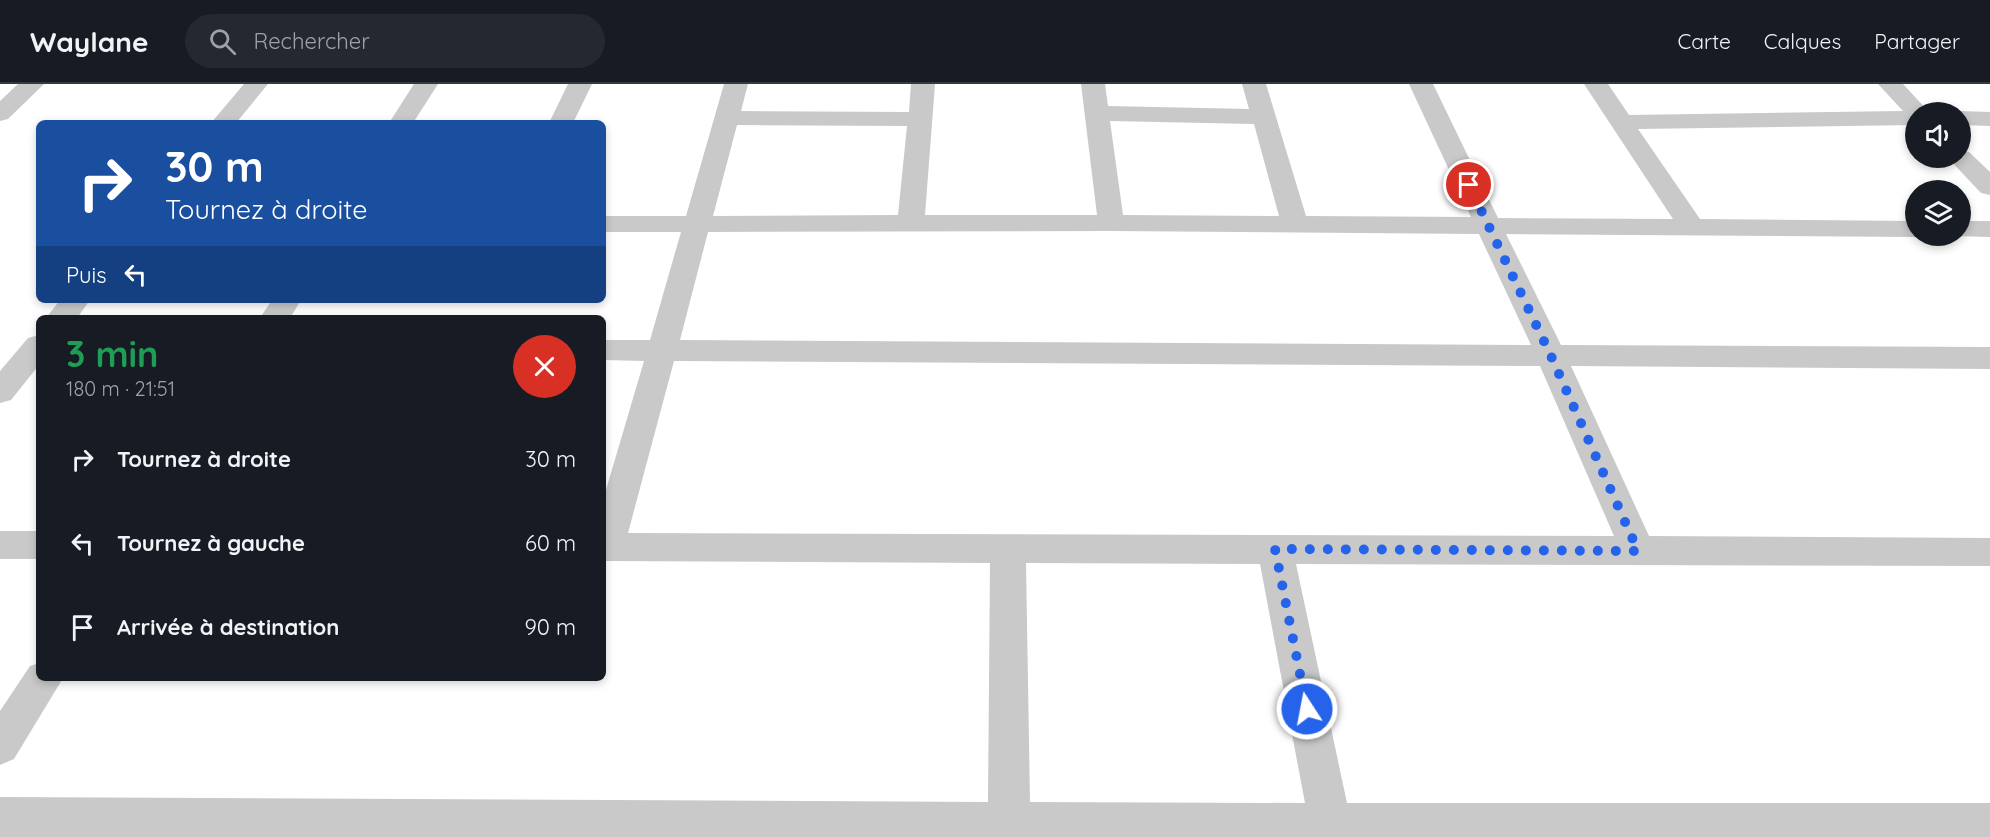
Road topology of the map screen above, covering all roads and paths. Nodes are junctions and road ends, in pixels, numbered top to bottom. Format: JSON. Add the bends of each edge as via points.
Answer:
{"nodes":[{"id":1,"x":32,"y":84,"type":"edge"},
{"id":2,"x":256,"y":84,"type":"edge"},
{"id":3,"x":426,"y":84,"type":"edge"},
{"id":4,"x":580,"y":84,"type":"edge"},
{"id":5,"x":736,"y":84,"type":"edge"},
{"id":6,"x":924,"y":84,"type":"edge"},
{"id":7,"x":1093,"y":84,"type":"edge"},
{"id":8,"x":1254,"y":84,"type":"edge"},
{"id":9,"x":1421,"y":84,"type":"edge"},
{"id":10,"x":1596,"y":84,"type":"edge"},
{"id":11,"x":1890,"y":84,"type":"edge"},
{"id":12,"x":1907,"y":102,"type":"edge"},
{"id":13,"x":1,"y":112,"type":"edge"},
{"id":14,"x":1097,"y":112,"type":"junction"},
{"id":15,"x":1263,"y":117,"type":"junction"},
{"id":16,"x":1905,"y":117,"type":"edge"},
{"id":17,"x":727,"y":118,"type":"junction"},
{"id":18,"x":1971,"y":118,"type":"edge"},
{"id":19,"x":1990,"y":118,"type":"edge"},
{"id":20,"x":920,"y":119,"type":"junction"},
{"id":21,"x":226,"y":120,"type":"edge"},
{"id":22,"x":403,"y":120,"type":"edge"},
{"id":23,"x":562,"y":120,"type":"edge"},
{"id":24,"x":1621,"y":122,"type":"junction"},
{"id":25,"x":1971,"y":168,"type":"edge"},
{"id":26,"x":1990,"y":187,"type":"edge"},
{"id":27,"x":1111,"y":223,"type":"junction"},
{"id":28,"x":606,"y":224,"type":"edge"},
{"id":29,"x":697,"y":224,"type":"junction"},
{"id":30,"x":911,"y":224,"type":"junction"},
{"id":31,"x":1295,"y":224,"type":"junction"},
{"id":32,"x":1488,"y":225,"type":"junction"},
{"id":33,"x":1692,"y":227,"type":"junction"},
{"id":34,"x":1905,"y":229,"type":"edge"},
{"id":35,"x":1971,"y":229,"type":"edge"},
{"id":36,"x":1990,"y":230,"type":"edge"},
{"id":37,"x":74,"y":303,"type":"edge"},
{"id":38,"x":64,"y":315,"type":"edge"},
{"id":39,"x":36,"y":349,"type":"edge"},
{"id":40,"x":606,"y":350,"type":"edge"},
{"id":41,"x":662,"y":350,"type":"junction"},
{"id":42,"x":1551,"y":356,"type":"junction"},
{"id":43,"x":1990,"y":358,"type":"edge"},
{"id":44,"x":0,"y":392,"type":"edge"},
{"id":45,"x":0,"y":545,"type":"edge"},
{"id":46,"x":36,"y":545,"type":"edge"},
{"id":47,"x":606,"y":545,"type":"edge"},
{"id":48,"x":606,"y":548,"type":"edge"},
{"id":49,"x":1008,"y":549,"type":"junction"},
{"id":50,"x":1275,"y":549,"type":"junction"},
{"id":51,"x":1638,"y":551,"type":"junction"},
{"id":52,"x":1990,"y":552,"type":"edge"},
{"id":53,"x":42,"y":681,"type":"edge"},
{"id":54,"x":0,"y":746,"type":"edge"},
{"id":55,"x":0,"y":817,"type":"edge"},
{"id":56,"x":1990,"y":824,"type":"edge"},
{"id":57,"x":1009,"y":830,"type":"edge"},
{"id":58,"x":1331,"y":830,"type":"edge"}],
"edges":[{"from":1,"to":13,"type":"street"},
{"from":2,"to":21,"type":"street"},
{"from":3,"to":22,"type":"street"},
{"from":4,"to":23,"type":"street"},
{"from":5,"to":17,"type":"street"},
{"from":6,"to":20,"type":"street"},
{"from":7,"to":14,"type":"street"},
{"from":8,"to":15,"type":"street"},
{"from":9,"to":32,"type":"street"},
{"from":10,"to":24,"type":"street"},
{"from":11,"to":12,"type":"street"},
{"from":14,"to":15,"type":"street"},
{"from":14,"to":27,"type":"street"},
{"from":15,"to":31,"type":"street"},
{"from":16,"to":24,"type":"street"},
{"from":17,"to":20,"type":"street"},
{"from":17,"to":29,"type":"street"},
{"from":18,"to":19,"type":"street"},
{"from":20,"to":30,"type":"street"},
{"from":24,"to":33,"type":"street"},
{"from":25,"to":26,"type":"street"},
{"from":27,"to":30,"type":"street"},
{"from":27,"to":31,"type":"street"},
{"from":28,"to":29,"type":"street"},
{"from":29,"to":30,"type":"street"},
{"from":29,"to":41,"type":"street"},
{"from":31,"to":32,"type":"street"},
{"from":32,"to":33,"type":"street"},
{"from":32,"to":42,"type":"street"},
{"from":33,"to":34,"type":"street"},
{"from":35,"to":36,"type":"street"},
{"from":37,"to":38,"type":"street"},
{"from":39,"to":44,"type":"street"},
{"from":40,"to":41,"type":"street"},
{"from":41,"to":42,"type":"street"},
{"from":41,"to":47,"type":"street"},
{"from":42,"to":43,"type":"street"},
{"from":42,"to":51,"type":"street"},
{"from":45,"to":46,"type":"street"},
{"from":48,"to":49,"type":"street"},
{"from":49,"to":50,"type":"street"},
{"from":49,"to":57,"type":"street"},
{"from":50,"to":51,"type":"street"},
{"from":50,"to":58,"type":"street"},
{"from":51,"to":52,"type":"street"},
{"from":53,"to":54,"type":"street"},
{"from":55,"to":57,"type":"street"},
{"from":56,"to":58,"type":"street"},
{"from":57,"to":58,"type":"street"}]}
